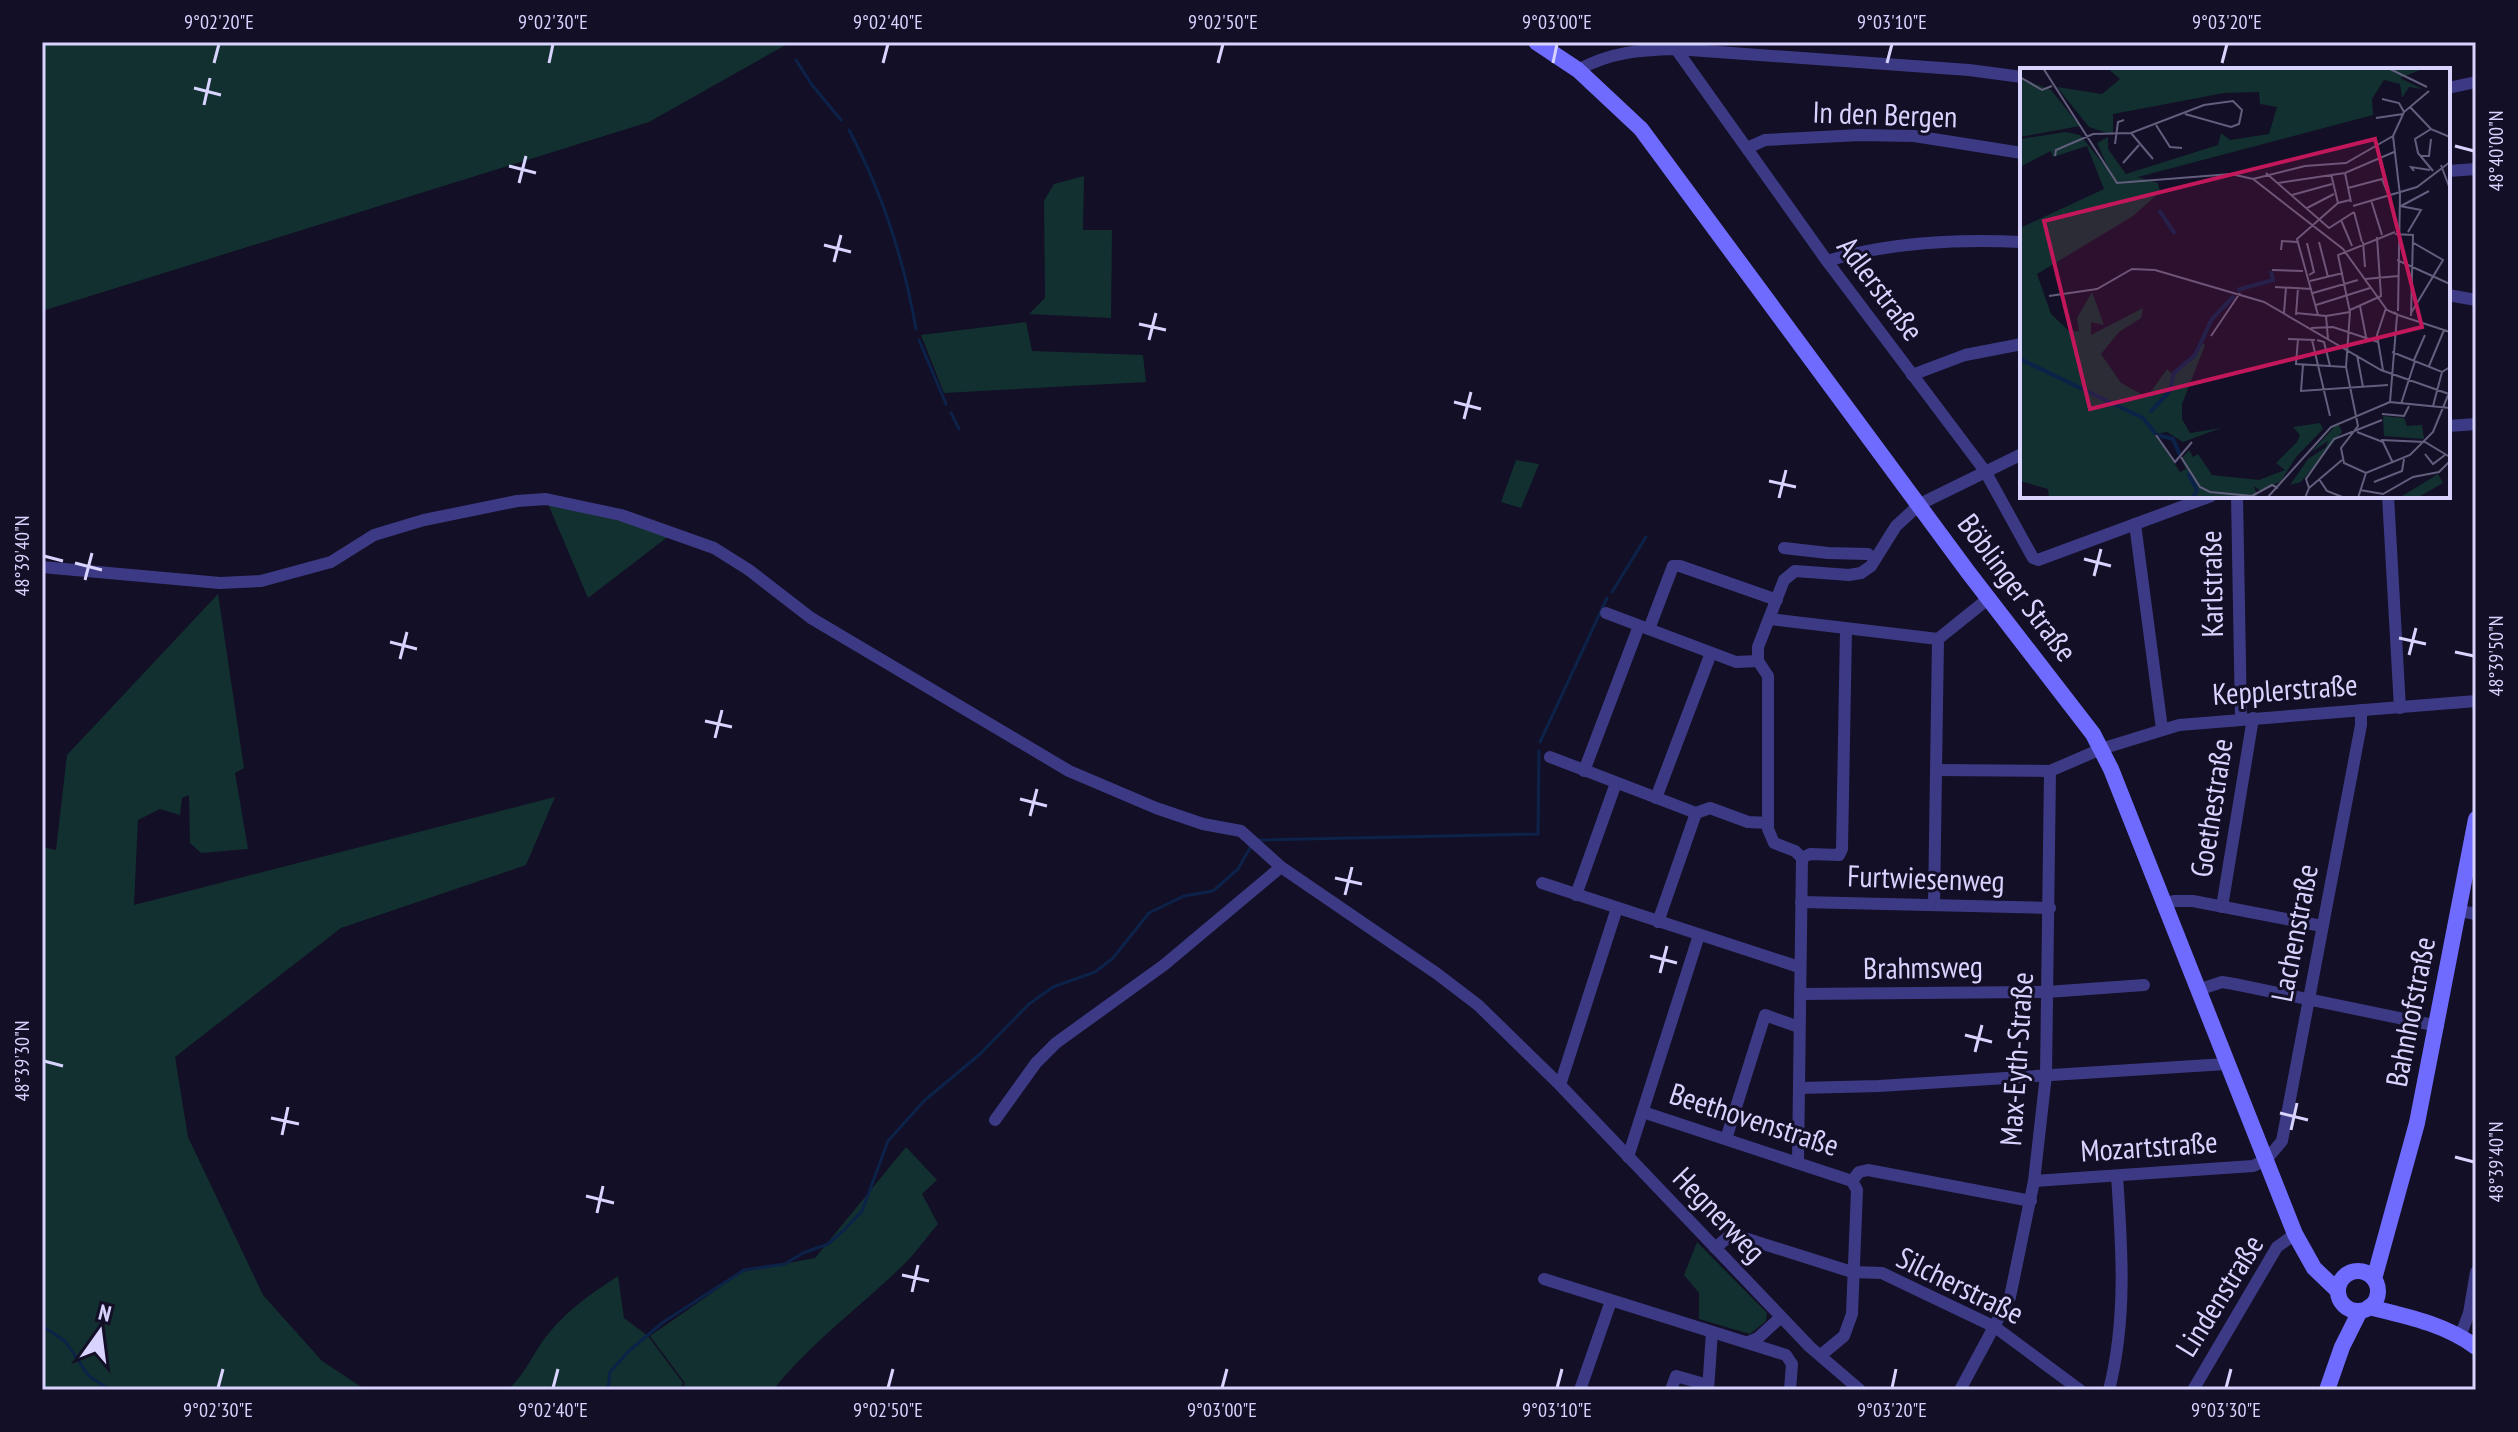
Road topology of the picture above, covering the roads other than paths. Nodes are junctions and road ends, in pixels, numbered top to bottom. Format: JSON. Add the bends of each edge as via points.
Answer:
{"nodes":[{"id":1,"x":1536,"y":42,"type":"edge"},
{"id":2,"x":1676,"y":49,"type":"junction"},
{"id":3,"x":1578,"y":70,"type":"junction"},
{"id":4,"x":2020,"y":77,"type":"edge"},
{"id":5,"x":2476,"y":82,"type":"edge"},
{"id":6,"x":2450,"y":88,"type":"edge"},
{"id":7,"x":1747,"y":148,"type":"junction"},
{"id":8,"x":2020,"y":153,"type":"edge"},
{"id":9,"x":2476,"y":169,"type":"edge"},
{"id":10,"x":2450,"y":171,"type":"edge"},
{"id":11,"x":2020,"y":242,"type":"edge"},
{"id":12,"x":1827,"y":261,"type":"junction"},
{"id":13,"x":2450,"y":295,"type":"edge"},
{"id":14,"x":2476,"y":300,"type":"edge"},
{"id":15,"x":2020,"y":344,"type":"edge"},
{"id":16,"x":1912,"y":375,"type":"junction"},
{"id":17,"x":2476,"y":424,"type":"edge"},
{"id":18,"x":2450,"y":426,"type":"edge"},
{"id":19,"x":2020,"y":455,"type":"edge"},
{"id":20,"x":1985,"y":471,"type":"junction"},
{"id":21,"x":2206,"y":498,"type":"edge"},
{"id":22,"x":2237,"y":498,"type":"edge"},
{"id":23,"x":2388,"y":498,"type":"edge"},
{"id":24,"x":1920,"y":504,"type":"junction"},
{"id":25,"x":2135,"y":524,"type":"junction"},
{"id":26,"x":1784,"y":548,"type":"dead end"},
{"id":27,"x":1868,"y":554,"type":"dead end"},
{"id":28,"x":42,"y":567,"type":"edge"},
{"id":29,"x":1989,"y":598,"type":"junction"},
{"id":30,"x":1777,"y":600,"type":"junction"},
{"id":31,"x":1606,"y":613,"type":"dead end"},
{"id":32,"x":1770,"y":619,"type":"junction"},
{"id":33,"x":1644,"y":628,"type":"junction"},
{"id":34,"x":1846,"y":629,"type":"junction"},
{"id":35,"x":1938,"y":639,"type":"junction"},
{"id":36,"x":1711,"y":653,"type":"junction"},
{"id":37,"x":1758,"y":661,"type":"junction"},
{"id":38,"x":2476,"y":701,"type":"edge"},
{"id":39,"x":2400,"y":708,"type":"junction"},
{"id":40,"x":2361,"y":710,"type":"junction"},
{"id":41,"x":2247,"y":718,"type":"junction"},
{"id":42,"x":2162,"y":729,"type":"junction"},
{"id":43,"x":2101,"y":749,"type":"junction"},
{"id":44,"x":1550,"y":757,"type":"dead end"},
{"id":45,"x":1936,"y":770,"type":"junction"},
{"id":46,"x":1584,"y":771,"type":"junction"},
{"id":47,"x":2050,"y":771,"type":"junction"},
{"id":48,"x":1616,"y":783,"type":"junction"},
{"id":49,"x":1656,"y":798,"type":"junction"},
{"id":50,"x":1696,"y":813,"type":"junction"},
{"id":51,"x":2476,"y":819,"type":"edge"},
{"id":52,"x":1768,"y":823,"type":"junction"},
{"id":53,"x":1802,"y":858,"type":"junction"},
{"id":54,"x":1281,"y":867,"type":"junction"},
{"id":55,"x":1542,"y":883,"type":"dead end"},
{"id":56,"x":1576,"y":895,"type":"junction"},
{"id":57,"x":1801,"y":902,"type":"junction"},
{"id":58,"x":2164,"y":904,"type":"junction"},
{"id":59,"x":1934,"y":905,"type":"junction"},
{"id":60,"x":2222,"y":907,"type":"junction"},
{"id":61,"x":1617,"y":908,"type":"junction"},
{"id":62,"x":2050,"y":908,"type":"junction"},
{"id":63,"x":2468,"y":912,"type":"edge"},
{"id":64,"x":1658,"y":922,"type":"junction"},
{"id":65,"x":2322,"y":926,"type":"junction"},
{"id":66,"x":1699,"y":935,"type":"junction"},
{"id":67,"x":1799,"y":967,"type":"junction"},
{"id":68,"x":2144,"y":985,"type":"dead end"},
{"id":69,"x":2198,"y":990,"type":"junction"},
{"id":70,"x":2047,"y":992,"type":"junction"},
{"id":71,"x":1800,"y":994,"type":"junction"},
{"id":72,"x":2308,"y":1000,"type":"junction"},
{"id":73,"x":2438,"y":1026,"type":"junction"},
{"id":74,"x":1799,"y":1027,"type":"junction"},
{"id":75,"x":2226,"y":1064,"type":"junction"},
{"id":76,"x":2046,"y":1075,"type":"junction"},
{"id":77,"x":1560,"y":1085,"type":"junction"},
{"id":78,"x":1799,"y":1088,"type":"junction"},
{"id":79,"x":1643,"y":1112,"type":"junction"},
{"id":80,"x":995,"y":1120,"type":"dead end"},
{"id":81,"x":1726,"y":1139,"type":"junction"},
{"id":82,"x":1628,"y":1157,"type":"junction"},
{"id":83,"x":2266,"y":1160,"type":"junction"},
{"id":84,"x":1798,"y":1162,"type":"junction"},
{"id":85,"x":2117,"y":1176,"type":"junction"},
{"id":86,"x":1852,"y":1181,"type":"junction"},
{"id":87,"x":2034,"y":1181,"type":"junction"},
{"id":88,"x":2031,"y":1201,"type":"junction"},
{"id":89,"x":2295,"y":1234,"type":"junction"},
{"id":90,"x":1715,"y":1248,"type":"junction"},
{"id":91,"x":2309,"y":1258,"type":"junction"},
{"id":92,"x":1852,"y":1272,"type":"junction"},
{"id":93,"x":2476,"y":1272,"type":"edge"},
{"id":94,"x":2346,"y":1275,"type":"junction"},
{"id":95,"x":1544,"y":1279,"type":"dead end"},
{"id":96,"x":2338,"y":1291,"type":"junction"},
{"id":97,"x":2365,"y":1295,"type":"junction"},
{"id":98,"x":1611,"y":1301,"type":"junction"},
{"id":99,"x":2473,"y":1314,"type":"edge"},
{"id":100,"x":1781,"y":1317,"type":"junction"},
{"id":101,"x":1995,"y":1327,"type":"junction"},
{"id":102,"x":1712,"y":1332,"type":"junction"},
{"id":103,"x":2460,"y":1337,"type":"junction"},
{"id":104,"x":1748,"y":1342,"type":"junction"},
{"id":105,"x":2476,"y":1347,"type":"edge"},
{"id":106,"x":1821,"y":1355,"type":"junction"},
{"id":107,"x":1708,"y":1388,"type":"edge"},
{"id":108,"x":1580,"y":1390,"type":"edge"},
{"id":109,"x":1671,"y":1390,"type":"edge"},
{"id":110,"x":1790,"y":1390,"type":"edge"},
{"id":111,"x":1860,"y":1390,"type":"edge"},
{"id":112,"x":1960,"y":1390,"type":"edge"},
{"id":113,"x":2080,"y":1390,"type":"edge"},
{"id":114,"x":2109,"y":1390,"type":"edge"},
{"id":115,"x":2193,"y":1390,"type":"edge"},
{"id":116,"x":2327,"y":1390,"type":"edge"}],
"edges":[{"from":1,"to":3,"type":"main road","name":"Böblinger Straße"},
{"from":2,"to":3,"type":"street","via":[[1631,50]]},
{"from":2,"to":4,"type":"street"},
{"from":2,"to":7,"type":"street","name":"Adlerstraße"},
{"from":3,"to":24,"type":"main road","name":"Böblinger Straße","via":[[1641,129]]},
{"from":5,"to":6,"type":"street"},
{"from":7,"to":8,"type":"street","name":"In den Bergen","via":[[1765,140],[1860,135],[1914,136]]},
{"from":7,"to":12,"type":"street","name":"Adlerstraße"},
{"from":9,"to":10,"type":"street"},
{"from":11,"to":12,"type":"street","via":[[1931,243]]},
{"from":12,"to":16,"type":"street","name":"Adlerstraße"},
{"from":13,"to":14,"type":"street"},
{"from":15,"to":16,"type":"street","via":[[1965,355]]},
{"from":16,"to":20,"type":"street","name":"Adlerstraße"},
{"from":17,"to":18,"type":"street"},
{"from":19,"to":20,"type":"street"},
{"from":20,"to":24,"type":"street"},
{"from":20,"to":25,"type":"street","name":"Adlerstraße","via":[[2038,560]]},
{"from":21,"to":25,"type":"street"},
{"from":22,"to":41,"type":"street","name":"Karlstraße"},
{"from":23,"to":39,"type":"street"},
{"from":24,"to":29,"type":"main road","name":"Böblinger Straße"},
{"from":24,"to":30,"type":"street","via":[[1861,573],[1795,571],[1784,580]]},
{"from":25,"to":42,"type":"street"},
{"from":26,"to":27,"type":"street"},
{"from":28,"to":54,"type":"street","name":"Hegnerweg","via":[[220,583],[261,581],[331,562],[374,535],[458,512],[546,499],[582,505],[714,548],[811,618],[1010,738],[1107,789],[1203,824],[1241,831]]},
{"from":29,"to":35,"type":"street"},
{"from":29,"to":43,"type":"main road","name":"Böblinger Straße"},
{"from":30,"to":32,"type":"street"},
{"from":30,"to":33,"type":"street","via":[[1673,566]]},
{"from":31,"to":33,"type":"street"},
{"from":32,"to":34,"type":"street"},
{"from":32,"to":37,"type":"street"},
{"from":33,"to":36,"type":"street"},
{"from":33,"to":46,"type":"street"},
{"from":34,"to":35,"type":"street"},
{"from":34,"to":53,"type":"street","via":[[1842,849],[1839,855]]},
{"from":35,"to":45,"type":"street"},
{"from":36,"to":37,"type":"street","via":[[1736,662]]},
{"from":36,"to":49,"type":"street"},
{"from":37,"to":52,"type":"street","via":[[1768,676]]},
{"from":38,"to":39,"type":"street","name":"Kepplerstraße"},
{"from":39,"to":40,"type":"street","name":"Kepplerstraße"},
{"from":40,"to":41,"type":"street","name":"Kepplerstraße"},
{"from":40,"to":65,"type":"street","name":"Lachenstraße"},
{"from":41,"to":42,"type":"street","name":"Kepplerstraße"},
{"from":41,"to":60,"type":"street","name":"Goethestraße"},
{"from":42,"to":43,"type":"street","name":"Kepplerstraße"},
{"from":43,"to":47,"type":"street"},
{"from":43,"to":58,"type":"main road","name":"Böblinger Straße"},
{"from":44,"to":46,"type":"street"},
{"from":45,"to":47,"type":"street"},
{"from":45,"to":59,"type":"street"},
{"from":46,"to":48,"type":"street"},
{"from":47,"to":62,"type":"street","name":"Max-Eyth-Straße"},
{"from":48,"to":49,"type":"street"},
{"from":48,"to":56,"type":"street"},
{"from":49,"to":50,"type":"street"},
{"from":50,"to":52,"type":"street","via":[[1710,808],[1748,822]]},
{"from":50,"to":64,"type":"street"},
{"from":51,"to":63,"type":"main road","name":"Bahnhofstraße"},
{"from":52,"to":53,"type":"street","via":[[1774,843]]},
{"from":53,"to":57,"type":"street"},
{"from":54,"to":77,"type":"street","name":"Hegnerweg","via":[[1478,1005]]},
{"from":54,"to":80,"type":"street","via":[[1164,965],[1056,1043]]},
{"from":55,"to":56,"type":"street"},
{"from":56,"to":61,"type":"street"},
{"from":57,"to":59,"type":"street","name":"Furtwiesenweg"},
{"from":57,"to":67,"type":"street"},
{"from":58,"to":60,"type":"street","via":[[2186,900]]},
{"from":58,"to":69,"type":"main road","name":"Böblinger Straße"},
{"from":59,"to":62,"type":"street","name":"Furtwiesenweg"},
{"from":60,"to":65,"type":"street"},
{"from":61,"to":64,"type":"street"},
{"from":61,"to":77,"type":"street"},
{"from":62,"to":70,"type":"street","name":"Max-Eyth-Straße"},
{"from":63,"to":73,"type":"main road","name":"Bahnhofstraße"},
{"from":64,"to":66,"type":"street"},
{"from":65,"to":72,"type":"street","name":"Lachenstraße"},
{"from":66,"to":67,"type":"street"},
{"from":66,"to":79,"type":"street"},
{"from":67,"to":71,"type":"street"},
{"from":68,"to":70,"type":"street","name":"Brahmsweg"},
{"from":69,"to":72,"type":"street","via":[[2222,982]]},
{"from":69,"to":75,"type":"main road","name":"Böblinger Straße"},
{"from":70,"to":71,"type":"street","name":"Brahmsweg"},
{"from":70,"to":76,"type":"street","name":"Max-Eyth-Straße"},
{"from":71,"to":74,"type":"street"},
{"from":72,"to":73,"type":"street"},
{"from":72,"to":83,"type":"street","name":"Lachenstraße","via":[[2282,1141]]},
{"from":73,"to":97,"type":"main road","name":"Bahnhofstraße","via":[[2393,1215]]},
{"from":74,"to":78,"type":"street"},
{"from":74,"to":81,"type":"street","via":[[1765,1015]]},
{"from":75,"to":76,"type":"street"},
{"from":75,"to":83,"type":"main road","name":"Böblinger Straße"},
{"from":76,"to":78,"type":"street"},
{"from":76,"to":87,"type":"street","name":"Max-Eyth-Straße"},
{"from":77,"to":82,"type":"street","name":"Hegnerweg"},
{"from":78,"to":84,"type":"street"},
{"from":79,"to":81,"type":"street","name":"Beethovenstraße"},
{"from":79,"to":82,"type":"street"},
{"from":81,"to":84,"type":"street","name":"Beethovenstraße"},
{"from":82,"to":90,"type":"street","name":"Hegnerweg"},
{"from":83,"to":85,"type":"street","name":"Mozartstraße","via":[[2253,1166]]},
{"from":83,"to":89,"type":"main road","name":"Böblinger Straße"},
{"from":84,"to":86,"type":"street","name":"Beethovenstraße"},
{"from":85,"to":87,"type":"street","name":"Mozartstraße"},
{"from":85,"to":114,"type":"street","via":[[2123,1301]]},
{"from":86,"to":88,"type":"street","via":[[1868,1170]]},
{"from":86,"to":92,"type":"street","name":"Beethovenstraße","via":[[1857,1190]]},
{"from":87,"to":88,"type":"street","name":"Max-Eyth-Straße"},
{"from":88,"to":101,"type":"street","name":"Max-Eyth-Straße","via":[[2010,1297]]},
{"from":89,"to":91,"type":"main road","name":"Böblinger Straße"},
{"from":89,"to":115,"type":"street","name":"Lindenstraße","via":[[2277,1247]]},
{"from":90,"to":92,"type":"street","name":"Silcherstraße","via":[[1732,1234]]},
{"from":90,"to":100,"type":"street","name":"Hegnerweg"},
{"from":91,"to":94,"type":"main road"},
{"from":91,"to":96,"type":"main road","name":"Böblinger Straße"},
{"from":92,"to":101,"type":"street","name":"Silcherstraße","via":[[1882,1273]]},
{"from":92,"to":106,"type":"street","name":"Beethovenstraße","via":[[1848,1327]]},
{"from":93,"to":99,"type":"street"},
{"from":94,"to":96,"type":"main road"},
{"from":94,"to":97,"type":"main road"},
{"from":95,"to":98,"type":"street"},
{"from":96,"to":97,"type":"main road","name":"Böblinger Straße","via":[[2343,1303]]},
{"from":97,"to":103,"type":"main road"},
{"from":97,"to":116,"type":"main road"},
{"from":98,"to":102,"type":"street"},
{"from":98,"to":108,"type":"street"},
{"from":99,"to":103,"type":"street"},
{"from":100,"to":104,"type":"street"},
{"from":100,"to":106,"type":"street","name":"Hegnerweg"},
{"from":101,"to":112,"type":"street","name":"Max-Eyth-Straße"},
{"from":101,"to":113,"type":"street","name":"Silcherstraße"},
{"from":102,"to":104,"type":"street"},
{"from":102,"to":107,"type":"street"},
{"from":103,"to":105,"type":"main road"},
{"from":104,"to":110,"type":"street","via":[[1790,1359]]},
{"from":106,"to":111,"type":"street","name":"Hegnerweg"},
{"from":107,"to":109,"type":"street","via":[[1676,1376]]}]}
